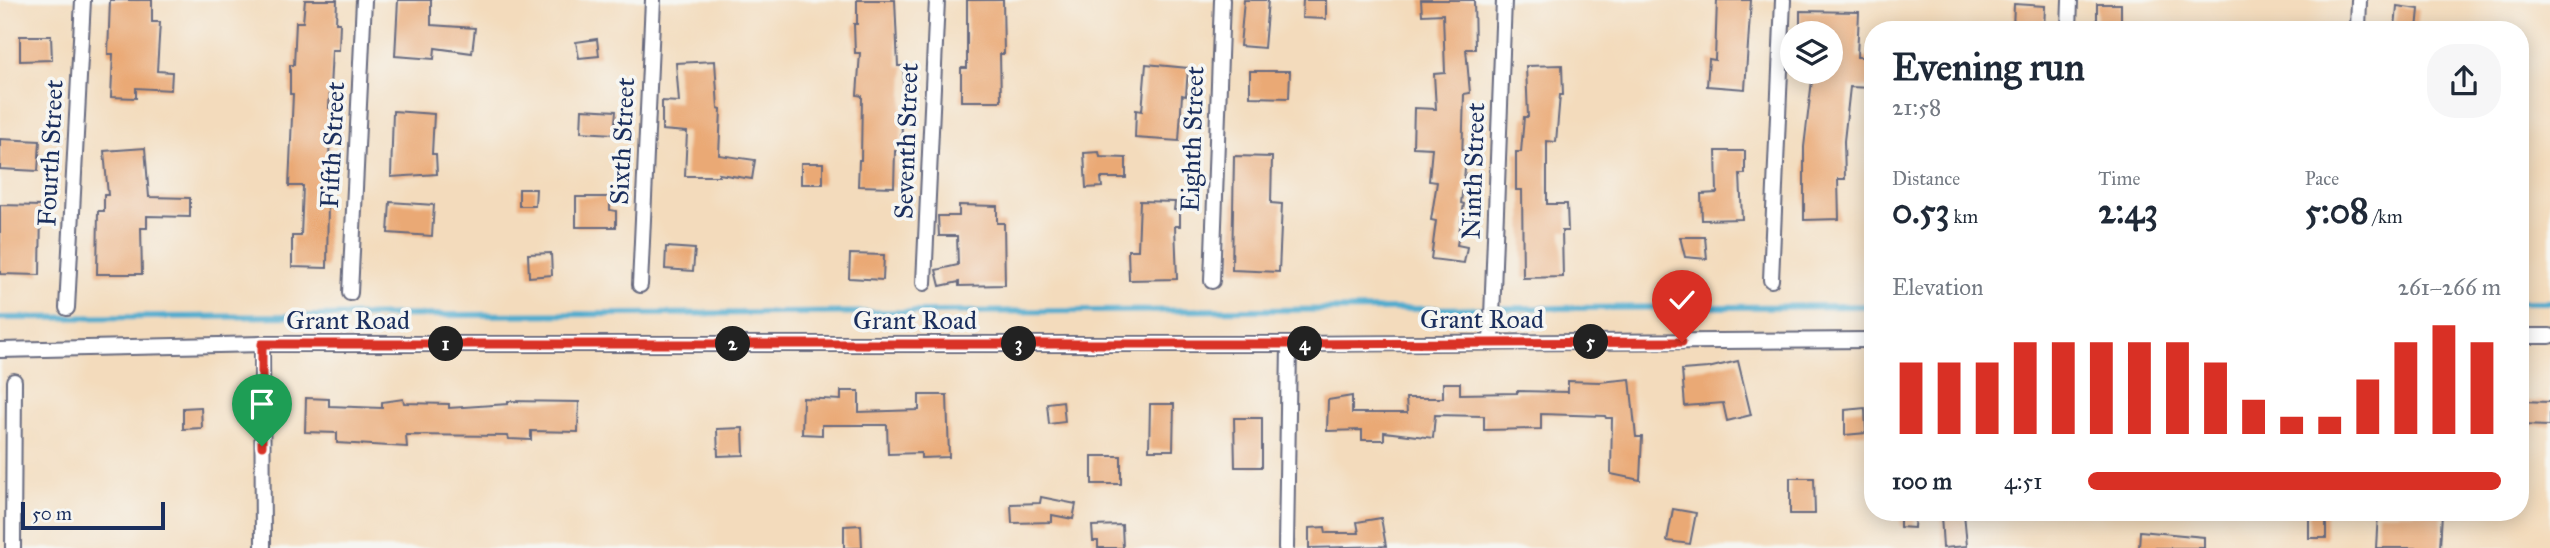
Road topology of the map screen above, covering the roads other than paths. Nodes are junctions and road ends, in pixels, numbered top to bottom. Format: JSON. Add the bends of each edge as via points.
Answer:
{"nodes":[{"id":1,"x":83,"y":0,"type":"edge"},
{"id":2,"x":364,"y":0,"type":"edge"},
{"id":3,"x":653,"y":0,"type":"edge"},
{"id":4,"x":937,"y":0,"type":"edge"},
{"id":5,"x":1222,"y":0,"type":"edge"},
{"id":6,"x":1504,"y":0,"type":"edge"},
{"id":7,"x":1783,"y":0,"type":"edge"},
{"id":8,"x":2070,"y":0,"type":"edge"},
{"id":9,"x":2359,"y":0,"type":"edge"},
{"id":10,"x":2069,"y":21,"type":"edge"},
{"id":11,"x":2358,"y":21,"type":"edge"},
{"id":12,"x":1771,"y":280,"type":"dead end"},
{"id":13,"x":1212,"y":281,"type":"dead end"},
{"id":14,"x":924,"y":284,"type":"dead end"},
{"id":15,"x":640,"y":285,"type":"dead end"},
{"id":16,"x":350,"y":293,"type":"dead end"},
{"id":17,"x":67,"y":308,"type":"dead end"},
{"id":18,"x":2529,"y":336,"type":"edge"},
{"id":19,"x":2550,"y":336,"type":"edge"},
{"id":20,"x":1864,"y":341,"type":"edge"},
{"id":21,"x":1491,"y":343,"type":"junction"},
{"id":22,"x":262,"y":344,"type":"junction"},
{"id":23,"x":1289,"y":344,"type":"junction"},
{"id":24,"x":0,"y":349,"type":"edge"},
{"id":25,"x":14,"y":381,"type":"dead end"},
{"id":26,"x":13,"y":548,"type":"edge"},
{"id":27,"x":262,"y":548,"type":"edge"},
{"id":28,"x":1286,"y":548,"type":"edge"}],
"edges":[{"from":1,"to":17,"type":"street","name":"Fourth Street"},
{"from":2,"to":16,"type":"street","name":"Fifth Street"},
{"from":3,"to":15,"type":"street","name":"Sixth Street"},
{"from":4,"to":14,"type":"street","name":"Seventh Street"},
{"from":5,"to":13,"type":"street","name":"Eighth Street"},
{"from":6,"to":21,"type":"street","name":"Ninth Street"},
{"from":7,"to":12,"type":"street"},
{"from":8,"to":10,"type":"street"},
{"from":9,"to":11,"type":"street"},
{"from":18,"to":19,"type":"street"},
{"from":20,"to":21,"type":"street","name":"Grant Road"},
{"from":21,"to":23,"type":"street","name":"Grant Road"},
{"from":22,"to":23,"type":"street","name":"Grant Road"},
{"from":22,"to":24,"type":"street","name":"Grant Road"},
{"from":22,"to":27,"type":"street"},
{"from":23,"to":28,"type":"street"},
{"from":25,"to":26,"type":"street"}]}
